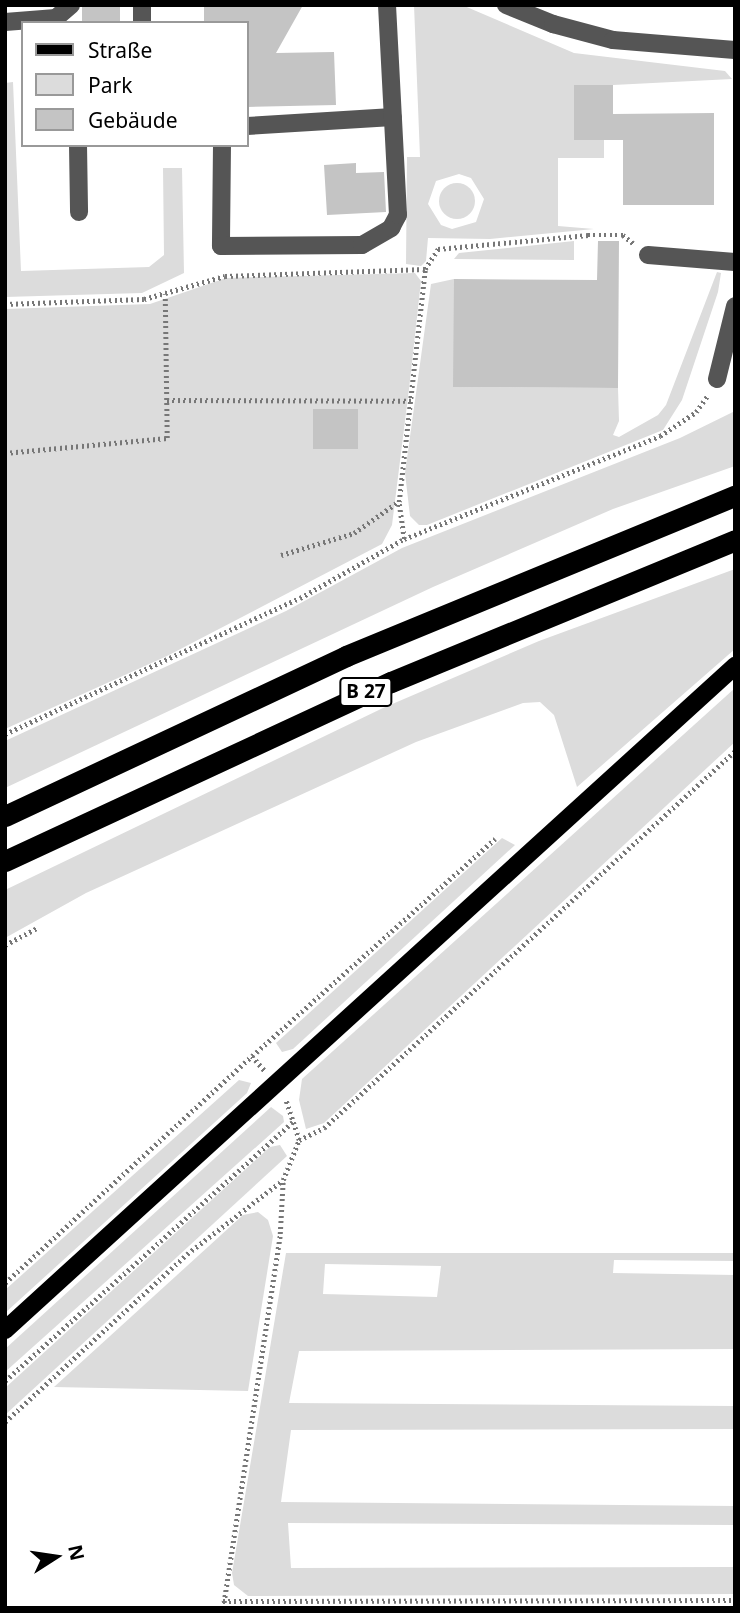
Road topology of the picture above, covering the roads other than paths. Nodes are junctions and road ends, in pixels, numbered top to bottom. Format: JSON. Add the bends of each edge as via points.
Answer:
{"nodes":[{"id":1,"x":71,"y":5,"type":"edge"},
{"id":2,"x":387,"y":5,"type":"edge"},
{"id":3,"x":506,"y":5,"type":"edge"},
{"id":4,"x":5,"y":22,"type":"edge"},
{"id":5,"x":735,"y":50,"type":"edge"},
{"id":6,"x":393,"y":117,"type":"junction"},
{"id":7,"x":248,"y":126,"type":"edge"},
{"id":8,"x":78,"y":147,"type":"edge"},
{"id":9,"x":222,"y":147,"type":"edge"},
{"id":10,"x":79,"y":212,"type":"dead end"},
{"id":11,"x":648,"y":256,"type":"road end"},
{"id":12,"x":735,"y":262,"type":"edge"},
{"id":13,"x":735,"y":308,"type":"edge"},
{"id":14,"x":717,"y":379,"type":"road end"},
{"id":15,"x":735,"y":496,"type":"edge"},
{"id":16,"x":735,"y":540,"type":"edge"},
{"id":17,"x":735,"y":666,"type":"edge"},
{"id":18,"x":5,"y":816,"type":"edge"},
{"id":19,"x":5,"y":861,"type":"edge"},
{"id":20,"x":5,"y":1330,"type":"edge"}],
"edges":[{"from":1,"to":4,"type":"street","via":[[56,18]]},
{"from":2,"to":6,"type":"street"},
{"from":3,"to":5,"type":"street","via":[[552,24],[613,40]]},
{"from":6,"to":7,"type":"street"},
{"from":6,"to":9,"type":"street","via":[[398,215],[391,228],[362,245],[221,246]]},
{"from":8,"to":10,"type":"street"},
{"from":11,"to":12,"type":"street"},
{"from":13,"to":14,"type":"street"},
{"from":15,"to":18,"type":"highway","number":"B 27","via":[[346,656]]},
{"from":16,"to":19,"type":"highway","number":"B 27","via":[[379,687]]},
{"from":17,"to":20,"type":"main road"}]}
